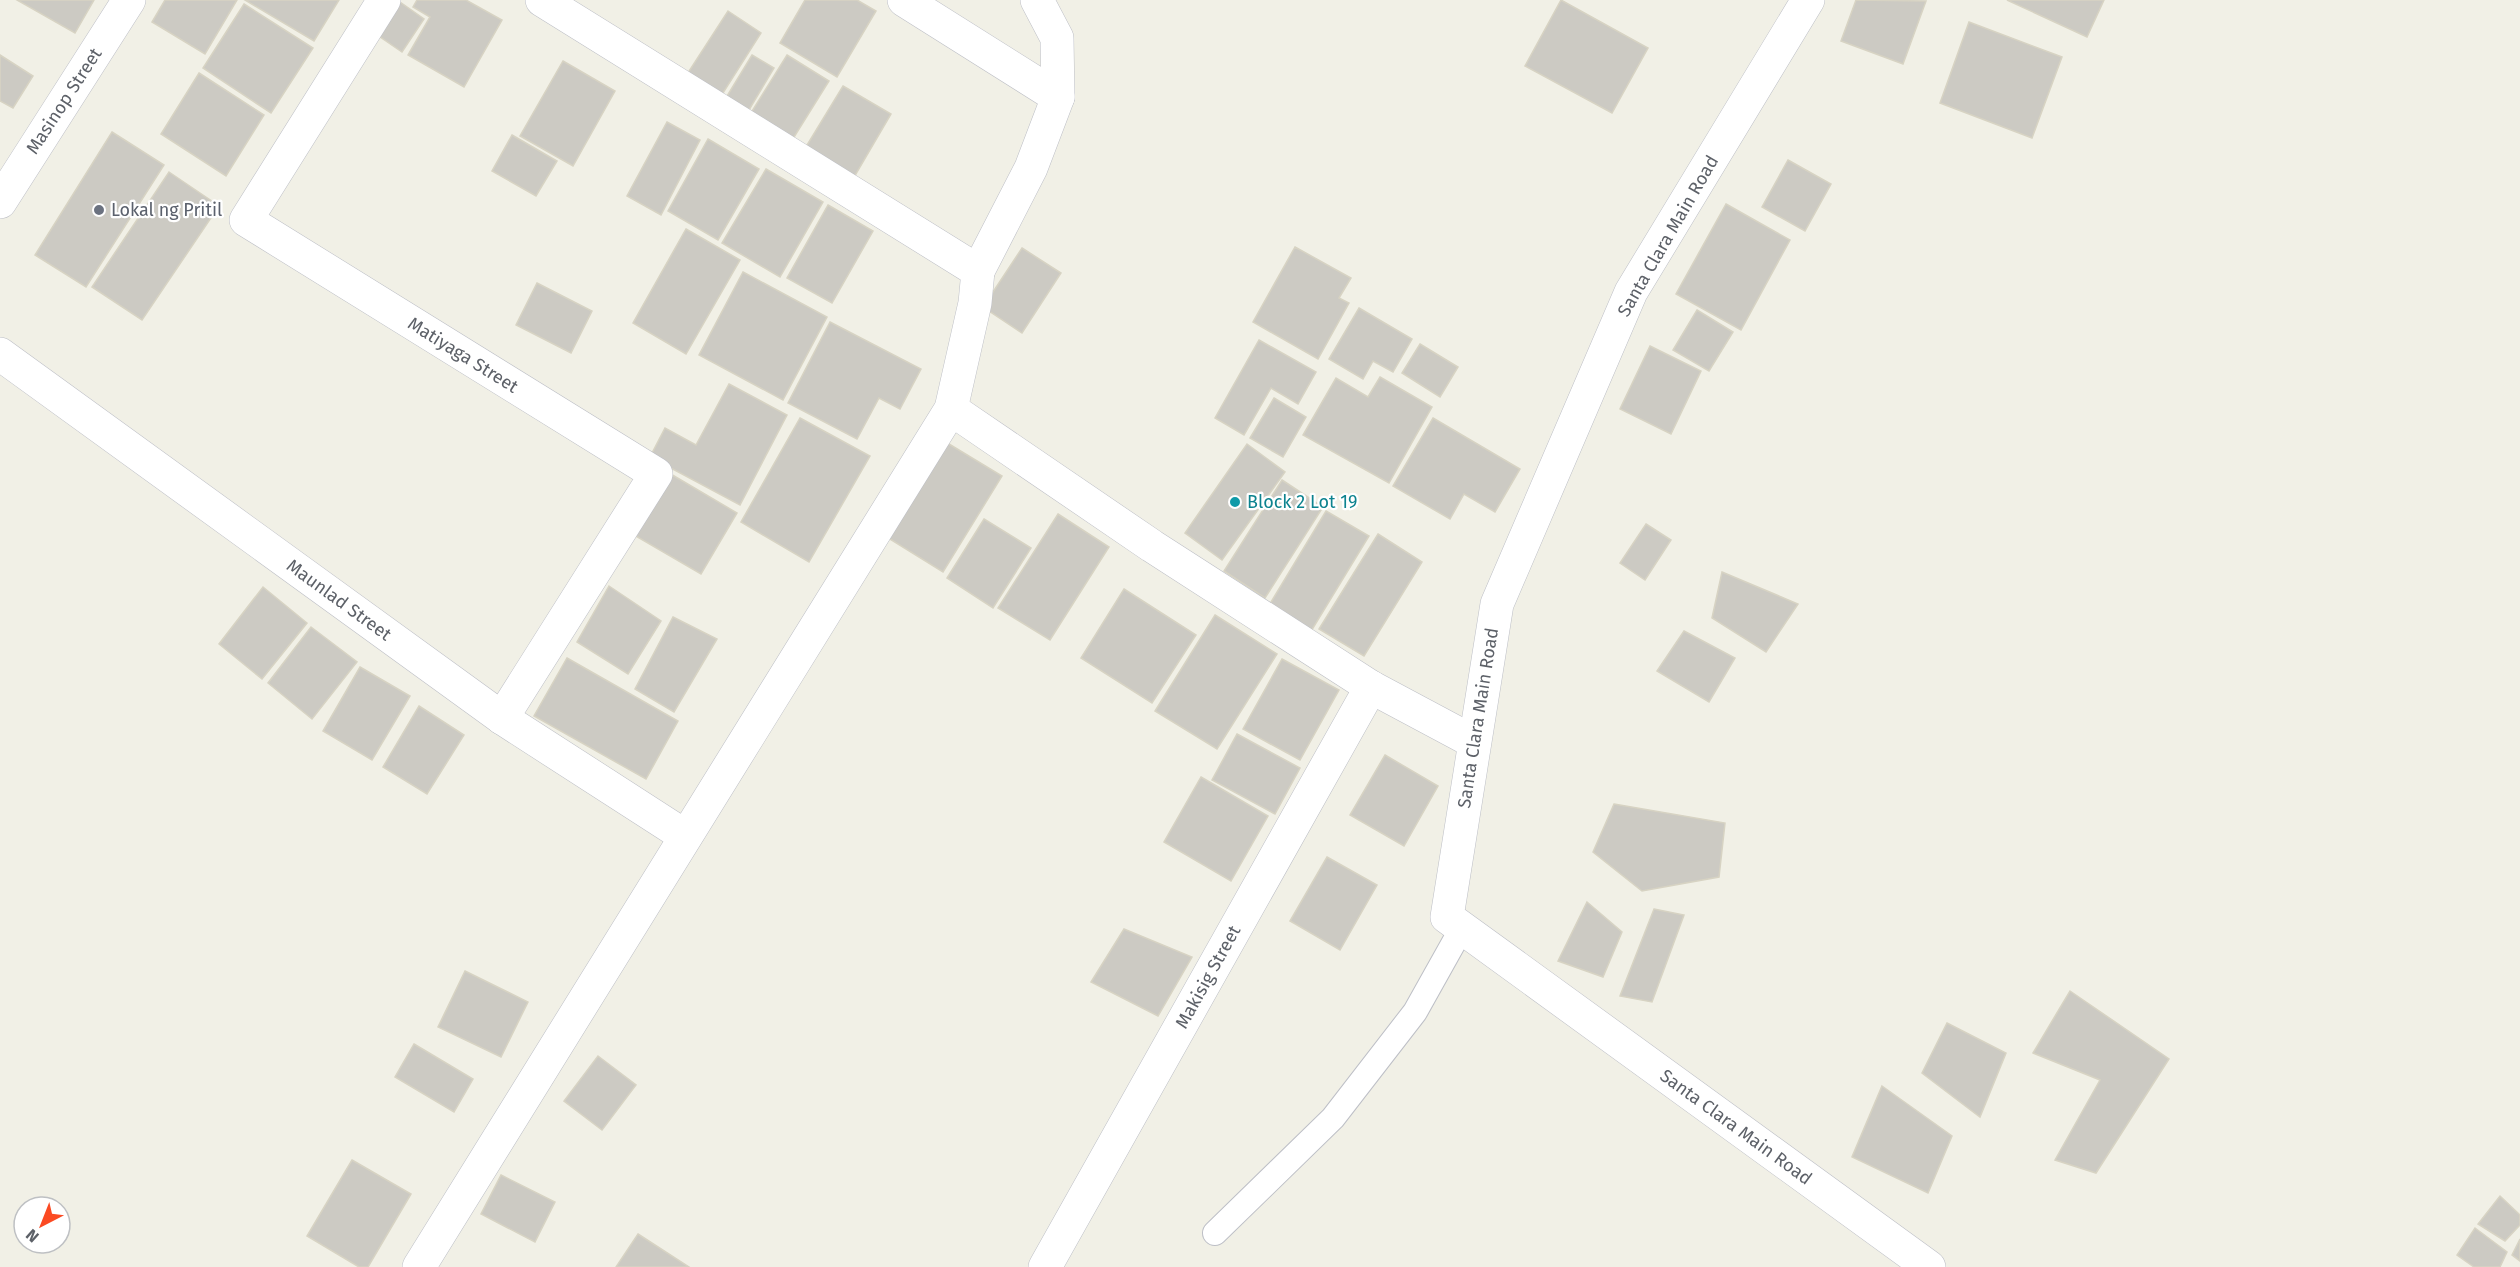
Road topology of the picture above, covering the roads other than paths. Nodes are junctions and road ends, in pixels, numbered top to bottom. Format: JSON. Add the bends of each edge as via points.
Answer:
{"nodes":[{"id":1,"x":129,"y":0,"type":"edge"},
{"id":2,"x":384,"y":0,"type":"edge"},
{"id":3,"x":542,"y":0,"type":"edge"},
{"id":4,"x":904,"y":0,"type":"edge"},
{"id":5,"x":1037,"y":0,"type":"edge"},
{"id":6,"x":1808,"y":0,"type":"edge"},
{"id":7,"x":1058,"y":97,"type":"junction"},
{"id":8,"x":0,"y":202,"type":"edge"},
{"id":9,"x":978,"y":271,"type":"junction"},
{"id":10,"x":0,"y":354,"type":"edge"},
{"id":11,"x":951,"y":409,"type":"junction"},
{"id":12,"x":1371,"y":687,"type":"junction"},
{"id":13,"x":502,"y":718,"type":"junction"},
{"id":14,"x":1474,"y":742,"type":"junction"},
{"id":15,"x":685,"y":836,"type":"junction"},
{"id":16,"x":1462,"y":928,"type":"junction"},
{"id":17,"x":1215,"y":1233,"type":"dead end"},
{"id":18,"x":419,"y":1267,"type":"edge"},
{"id":19,"x":1046,"y":1267,"type":"edge"},
{"id":20,"x":1929,"y":1267,"type":"edge"}],
"edges":[{"from":1,"to":8,"type":"street","name":"Masinop Street"},
{"from":2,"to":13,"type":"street","name":"Matiyaga Street","via":[[246,220],[656,474]]},
{"from":3,"to":9,"type":"street"},
{"from":4,"to":7,"type":"street"},
{"from":5,"to":7,"type":"street","via":[[1057,38]]},
{"from":6,"to":14,"type":"street","name":"Santa Clara Main Road","via":[[1631,292],[1497,604]]},
{"from":7,"to":9,"type":"street","via":[[1030,168]]},
{"from":9,"to":11,"type":"street","via":[[975,303]]},
{"from":10,"to":13,"type":"street","name":"Maunlad Street"},
{"from":11,"to":12,"type":"street","via":[[1152,546]]},
{"from":11,"to":15,"type":"street"},
{"from":12,"to":14,"type":"street"},
{"from":12,"to":19,"type":"street","name":"Makisig Street"},
{"from":13,"to":15,"type":"street","name":"Maunlad Street"},
{"from":14,"to":16,"type":"street","name":"Santa Clara Main Road","via":[[1447,917]]},
{"from":15,"to":18,"type":"street"},
{"from":16,"to":17,"type":"lane","via":[[1415,1012],[1333,1118]]},
{"from":16,"to":20,"type":"street","name":"Santa Clara Main Road"}]}
